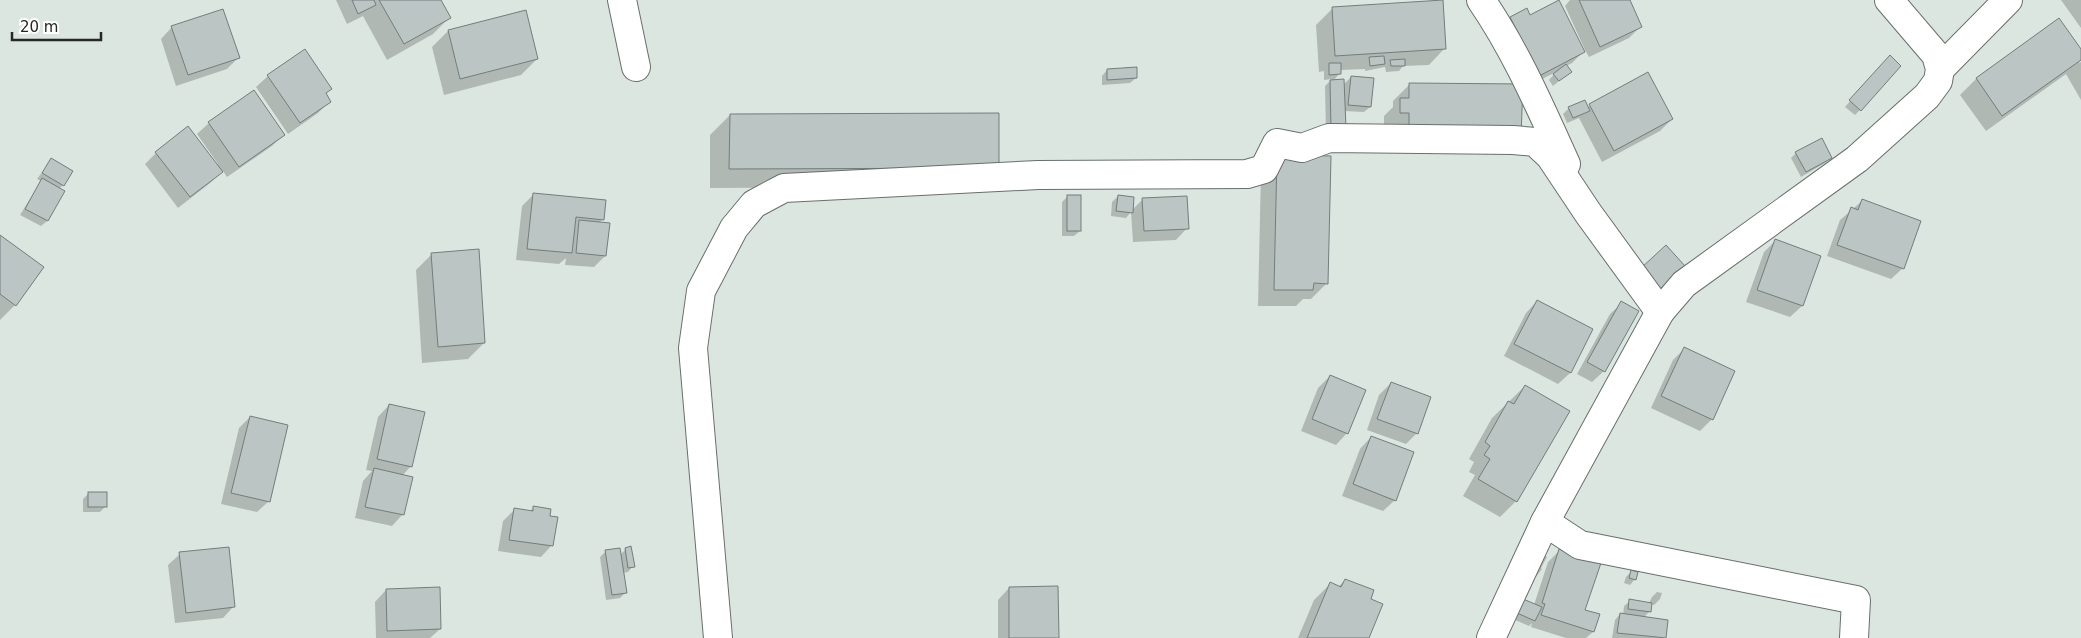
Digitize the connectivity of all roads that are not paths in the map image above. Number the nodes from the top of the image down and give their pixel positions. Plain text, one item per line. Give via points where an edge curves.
1 (622, 0) edge
2 (1481, 0) edge
3 (1889, 0) edge
4 (2008, 0) edge
5 (636, 67) dead end
6 (1940, 69) junction
7 (1588, 213) junction
8 (1660, 312) junction
9 (1545, 522) junction
10 (718, 638) edge
11 (1491, 638) edge
12 (1854, 638) edge

1 - 5 street
2 - 7 street via 1527,78
3 - 6 street via 1936,55
4 - 6 street
6 - 8 street via 1938,81 1927,96 1857,159 1684,284
7 - 8 street
7 - 10 street via 1550,156 1535,142 1513,140 1329,138 1302,148 1277,143 1264,169 1247,174 1038,175 784,188 754,204 734,228 700,291 693,348
8 - 9 street
9 - 11 street
9 - 12 street via 1580,545 1856,600

